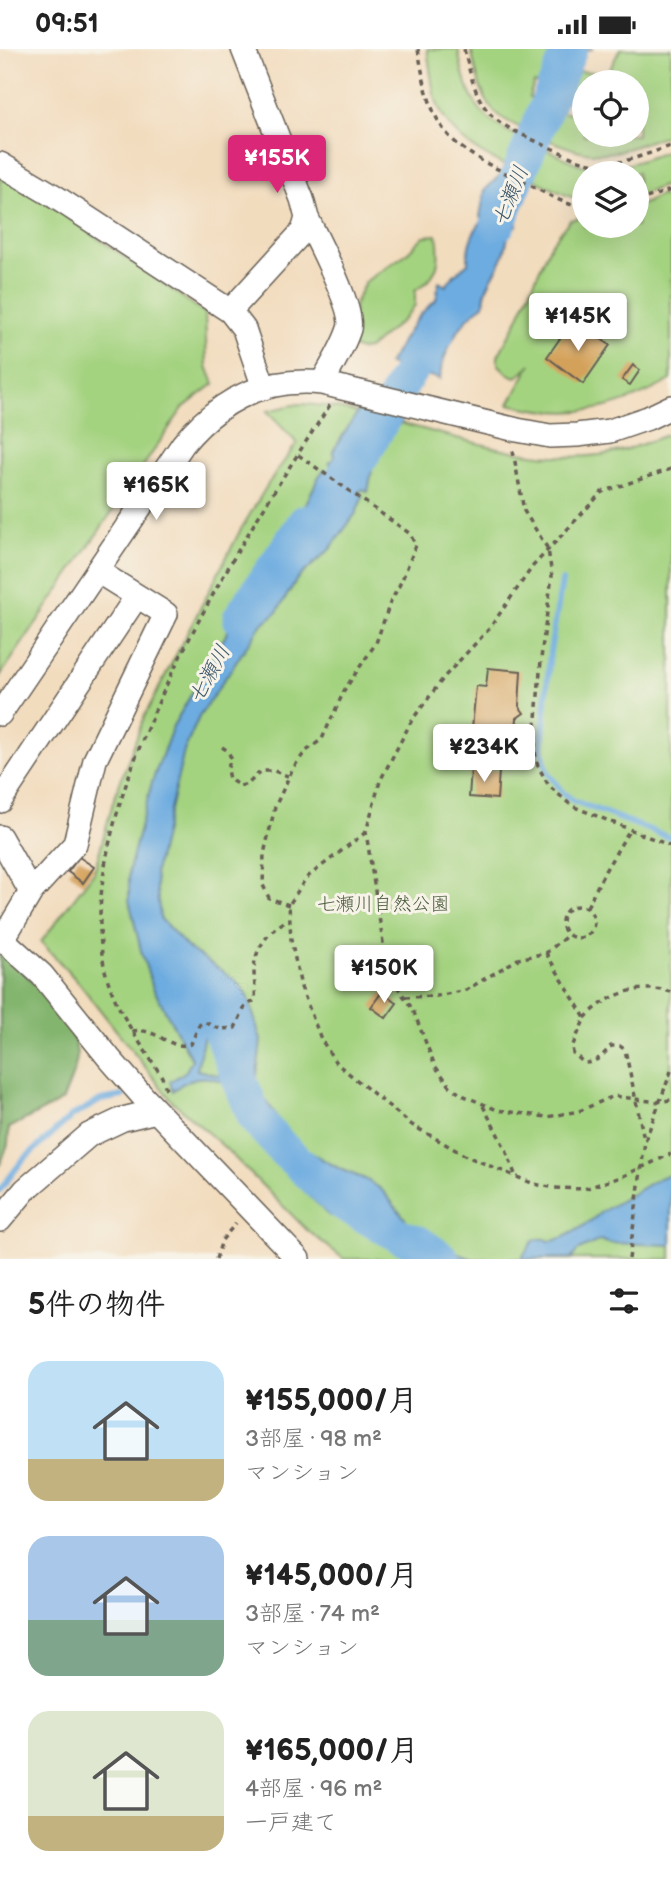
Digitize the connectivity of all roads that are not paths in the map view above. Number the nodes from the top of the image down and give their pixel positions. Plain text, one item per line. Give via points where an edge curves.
1 (243, 49) edge
2 (0, 164) edge
3 (307, 218) junction
4 (230, 311) junction
5 (264, 388) junction
6 (327, 393) junction
7 (671, 407) edge
8 (97, 571) junction
9 (137, 596) junction
10 (0, 714) edge
11 (0, 801) edge
12 (0, 837) edge
13 (31, 892) junction
14 (1, 938) edge
15 (163, 1105) junction
16 (0, 1220) edge
17 (298, 1259) edge

1 - 3 street
2 - 4 street
3 - 4 street via 303,231
3 - 6 street via 350,320
4 - 5 street via 244,329
5 - 6 street via 292,382
5 - 8 street via 227,403 198,426
6 - 7 street via 355,390 550,436 577,436 628,425
8 - 9 street
8 - 10 street
9 - 11 street
9 - 13 street via 166,614 95,760 75,844
12 - 13 street
13 - 14 street
14 - 15 street via 48,981 109,1058
15 - 16 street via 89,1135 25,1190
15 - 17 street via 249,1209

